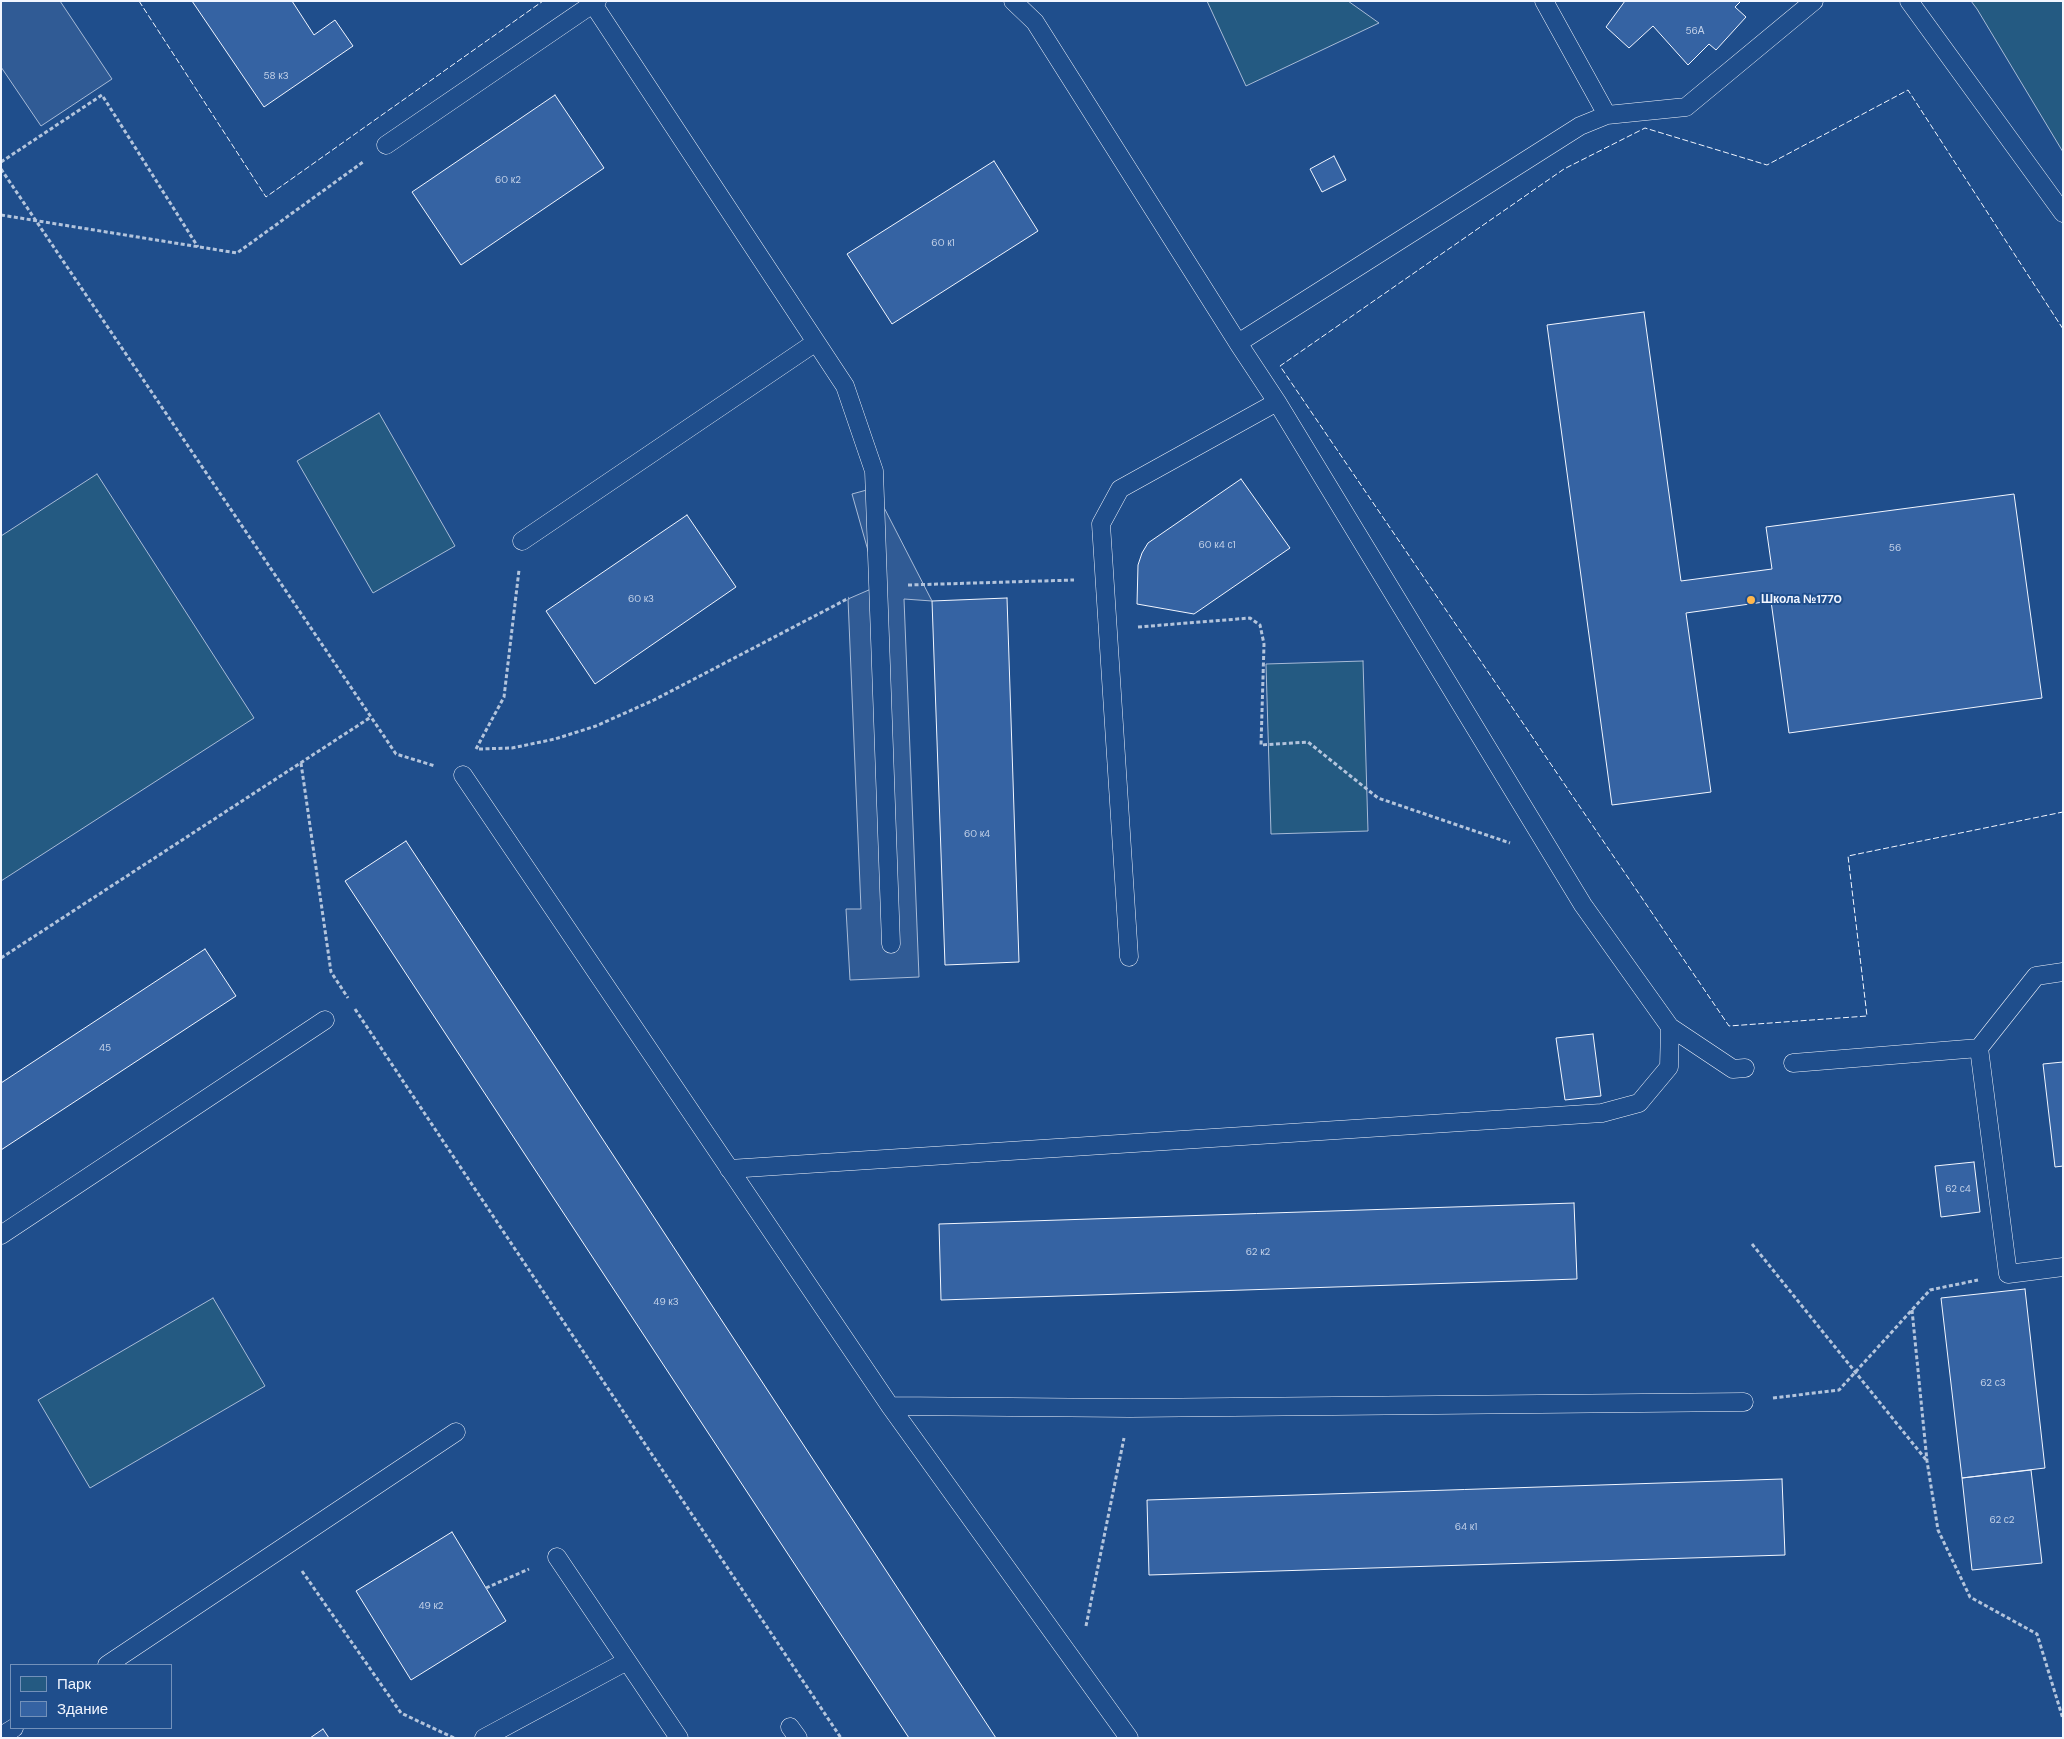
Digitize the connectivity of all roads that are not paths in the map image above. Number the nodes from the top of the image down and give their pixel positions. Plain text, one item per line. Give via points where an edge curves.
1 (1013, 1) edge
2 (1544, 1) edge
3 (1814, 1) edge
4 (1909, 1) edge
5 (595, 3) edge
6 (1607, 116) junction
7 (386, 145) road end
8 (2063, 213) edge
9 (816, 342) junction
10 (1238, 343) junction
11 (1277, 402) junction
12 (522, 541) road end
13 (462, 775) road end
14 (891, 944) dead end
15 (1129, 957) dead end
16 (2063, 972) edge
17 (325, 1020) dead end
18 (1670, 1027) junction
19 (1979, 1048) junction
20 (1793, 1063) dead end
21 (1746, 1068) dead end
22 (729, 1170) junction
23 (1, 1235) edge
24 (2063, 1268) edge
25 (1744, 1402) road end
26 (890, 1406) junction
27 (456, 1432) dead end
28 (557, 1557) road end
29 (627, 1661) junction
30 (108, 1664) edge
31 (12, 1729) edge
32 (1, 1736) edge
33 (484, 1738) edge
34 (679, 1738) edge
35 (1129, 1738) edge

1 - 10 lane via 1035,22
2 - 6 lane
3 - 6 lane via 1686,107
4 - 8 lane
5 - 7 lane
5 - 9 lane
6 - 10 lane via 1580,126
9 - 12 lane
9 - 14 lane via 846,386 874,471
10 - 11 lane
11 - 15 lane via 1120,488 1101,524
11 - 18 lane via 1584,905
13 - 22 lane
16 - 19 lane via 2036,976
17 - 23 lane
18 - 21 lane via 1733,1069
18 - 22 lane via 1669,1067 1639,1102 1602,1113
19 - 20 lane
19 - 24 lane via 2008,1274
22 - 26 lane
25 - 26 lane via 1130,1408
26 - 35 lane
27 - 30 lane
28 - 29 lane
29 - 33 lane
29 - 34 lane
31 - 32 lane

